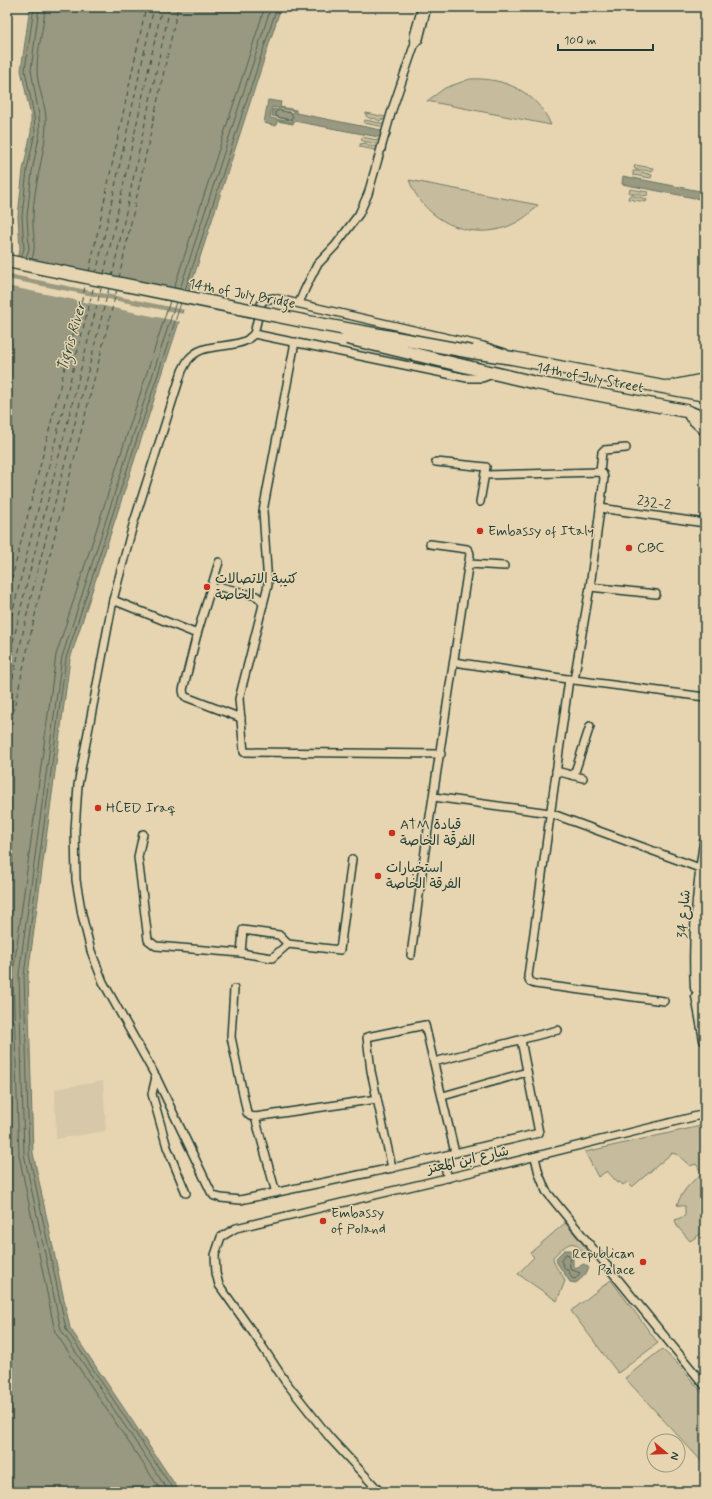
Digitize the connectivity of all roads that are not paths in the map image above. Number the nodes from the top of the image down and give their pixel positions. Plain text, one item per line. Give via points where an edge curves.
1 (422, 7) edge
2 (428, 7) edge
3 (414, 43) junction
4 (7, 261) edge
5 (7, 268) edge
6 (299, 303) junction
7 (254, 334) junction
8 (295, 342) junction
9 (472, 352) joint
10 (512, 358) junction
11 (468, 367) joint
12 (493, 374) junction
13 (705, 380) edge
14 (667, 388) junction
15 (705, 395) edge
16 (686, 411) junction
17 (705, 419) edge
18 (705, 429) edge
19 (626, 448) dead end
20 (436, 462) dead end
21 (600, 472) junction
22 (485, 474) junction
23 (480, 502) dead end
24 (600, 508) junction
25 (705, 523) edge
26 (430, 544) dead end
27 (219, 562) dead end
28 (469, 564) junction
29 (504, 566) dead end
30 (590, 587) junction
31 (211, 590) junction
32 (656, 594) dead end
33 (113, 600) junction
34 (263, 605) junction
35 (197, 634) junction
36 (454, 662) junction
37 (572, 680) junction
38 (705, 697) edge
39 (241, 718) junction
40 (590, 726) dead end
41 (440, 754) junction
42 (556, 771) junction
43 (574, 775) junction
44 (583, 778) dead end
45 (434, 797) junction
46 (550, 813) junction
47 (143, 834) dead end
48 (705, 842) edge
49 (352, 859) dead end
50 (703, 869) edge
51 (705, 917) edge
52 (288, 944) junction
53 (241, 953) junction
54 (411, 955) dead end
55 (705, 963) edge
56 (234, 988) dead end
57 (664, 1001) dead end
58 (558, 1030) dead end
59 (521, 1040) junction
60 (705, 1040) edge
61 (434, 1062) junction
62 (527, 1072) junction
63 (156, 1077) junction
64 (442, 1096) junction
65 (377, 1099) junction
66 (705, 1114) edge
67 (255, 1117) junction
68 (455, 1154) junction
69 (442, 1156) junction
70 (535, 1157) junction
71 (392, 1168) junction
72 (448, 1178) junction
73 (186, 1193) dead end
74 (276, 1193) junction
75 (705, 1386) edge
76 (380, 1492) edge

1 - 3 street
2 - 3 street via 418,39
3 - 6 street via 368,194 359,214 317,265
4 - 9 main road, 14th of July Bridge, bridge via 308,322
5 - 11 main road, 14th of July Bridge, bridge via 307,329
6 - 7 street via 274,298 264,300
6 - 10 street via 483,346 498,350
7 - 8 street
7 - 33 street via 246,340 212,346 196,353 188,360 182,371 133,525
8 - 12 street via 467,378 482,378
8 - 34 street via 263,511 268,585
9 - 10 main road, 14th of July Street
10 - 14 main road, 14th of July Street
11 - 12 main road, 14th of July Street
12 - 16 main road, 14th of July Street
13 - 14 main road
14 - 15 main road, 14th of July Street
16 - 17 main road, 14th of July Street
16 - 18 main road
19 - 21 street via 604,450
20 - 22 street via 483,465 486,466
21 - 22 street
21 - 24 street via 604,478
22 - 23 street
24 - 25 street, 232-2
24 - 30 street
26 - 28 street via 469,551
27 - 31 street
28 - 29 street
28 - 36 street
30 - 32 street
30 - 37 street
31 - 34 street via 221,587 256,596
31 - 35 street
33 - 35 street
33 - 63 street via 78,785 75,830 76,880 93,957 103,982
34 - 39 street via 239,699
35 - 39 street via 184,694
36 - 37 street
36 - 41 street
37 - 38 street
37 - 42 street
39 - 41 street via 244,752
40 - 43 street
41 - 45 street
42 - 43 street
42 - 46 street
43 - 44 street
45 - 46 street
45 - 54 street
46 - 50 street
46 - 57 street via 528,976 530,982
47 - 53 street via 138,857 148,940 156,946
48 - 50 main road, شارع 34
49 - 52 street via 340,950
50 - 60 main road, شارع 34 via 696,922 697,992
51 - 55 main road, شارع 34
52 - 53 street via 272,958
52 - 53 street via 279,935 243,930
56 - 67 street via 231,1037 247,1113
58 - 59 street
59 - 61 street
59 - 62 street
61 - 64 street
61 - 65 street via 425,1025 367,1037
62 - 64 street
62 - 68 street via 539,1133
63 - 73 street via 152,1094 167,1148
63 - 74 street via 214,1196 240,1200
64 - 68 street
65 - 67 street
65 - 71 street
66 - 70 street, شارع ابن المعتز
67 - 74 street
68 - 69 street
69 - 71 street
69 - 72 street
70 - 72 street, شارع ابن المعتز
70 - 75 street via 538,1174 546,1191
71 - 74 street
72 - 76 street, شارع ابن المعتز via 236,1228 221,1237 215,1255 218,1285 285,1381 330,1438

